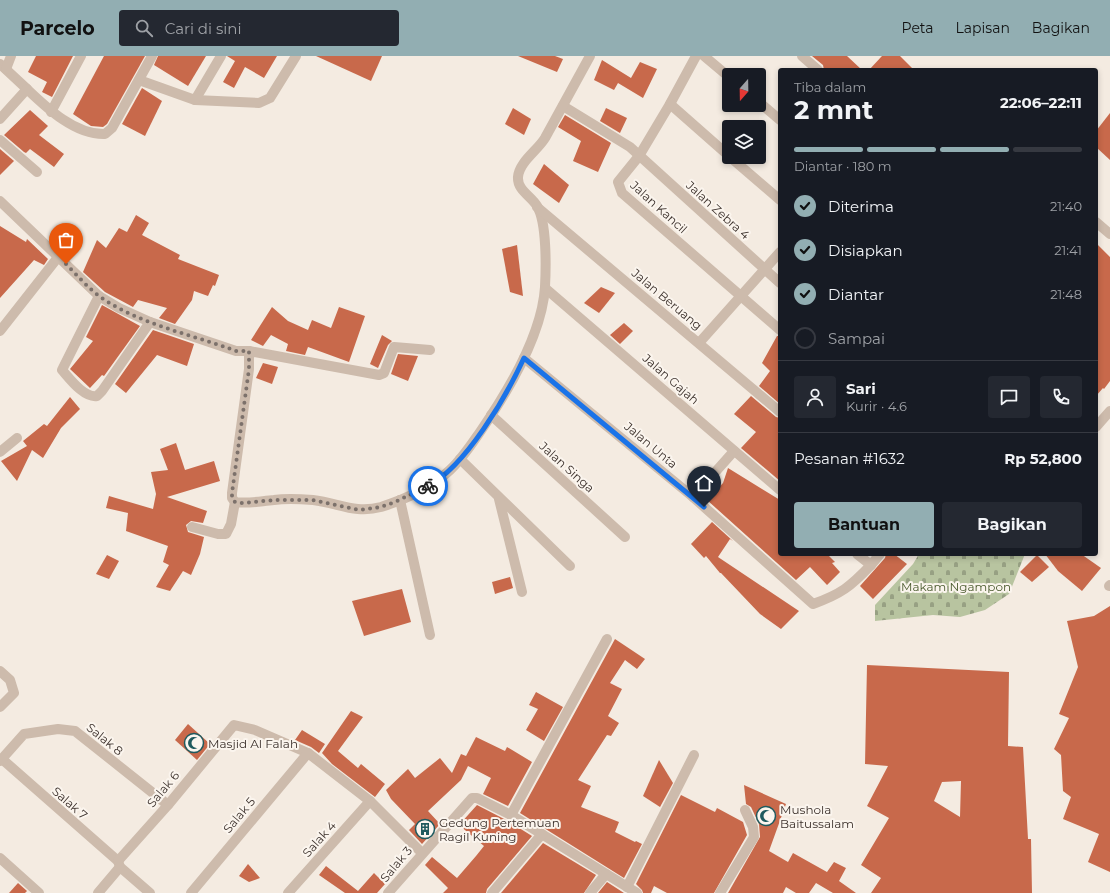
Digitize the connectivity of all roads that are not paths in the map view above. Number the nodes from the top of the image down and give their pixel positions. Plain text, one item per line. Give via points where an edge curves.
1 (11, 56) edge
2 (82, 56) edge
3 (152, 56) edge
4 (221, 56) edge
5 (296, 56) edge
6 (590, 56) edge
7 (696, 56) edge
8 (704, 56) edge
9 (802, 56) edge
10 (3, 66) edge
11 (816, 68) edge
12 (722, 71) edge
13 (139, 80) junction
14 (27, 89) junction
15 (195, 100) junction
16 (670, 104) junction
17 (562, 106) junction
18 (766, 108) edge
19 (51, 112) junction
20 (778, 118) edge
21 (0, 119) edge
22 (0, 140) edge
23 (722, 149) edge
24 (639, 156) junction
25 (739, 164) edge
26 (37, 172) dead end
27 (778, 198) edge
28 (0, 201) edge
29 (537, 207) junction
30 (1098, 224) edge
31 (1110, 234) edge
32 (778, 254) edge
33 (58, 256) junction
34 (765, 270) junction
35 (778, 281) edge
36 (545, 288) junction
37 (99, 296) junction
38 (741, 296) junction
39 (150, 322) junction
40 (778, 328) edge
41 (0, 331) edge
42 (700, 343) junction
43 (430, 350) dead end
44 (249, 351) junction
45 (524, 358) junction
46 (778, 410) edge
47 (1110, 411) edge
48 (491, 416) junction
49 (1098, 425) edge
50 (18, 438) dead end
51 (0, 452) edge
52 (734, 452) junction
53 (460, 459) junction
54 (778, 488) edge
55 (693, 497) junction
56 (499, 499) junction
57 (400, 500) junction
58 (235, 502) junction
59 (192, 527) dead end
60 (625, 537) dead end
61 (859, 556) edge
62 (878, 556) edge
63 (870, 565) junction
64 (570, 566) dead end
65 (522, 592) dead end
66 (430, 635) dead end
67 (607, 639) dead end
68 (0, 671) edge
69 (0, 707) edge
70 (308, 753) junction
71 (694, 755) dead end
72 (1, 760) edge
73 (370, 801) junction
74 (168, 805) junction
75 (745, 810) dead end
76 (511, 815) junction
77 (542, 834) junction
78 (422, 853) junction
79 (0, 858) edge
80 (119, 864) junction
81 (606, 874) junction
82 (627, 887) junction
83 (39, 893) edge
84 (98, 893) edge
85 (150, 893) edge
86 (191, 893) edge
87 (288, 893) edge
88 (388, 893) edge
89 (492, 893) edge
90 (590, 893) edge
91 (637, 893) edge
92 (720, 893) edge

1 - 10 street
2 - 19 street
3 - 13 street
4 - 15 street
5 - 15 street via 270,98 260,103
6 - 17 street, Jalan Beruang
7 - 16 street, Jalan Kancil
8 - 12 street
9 - 11 street
10 - 14 street
13 - 15 street
13 - 19 street via 112,128 105,134 78,127
14 - 19 street
14 - 21 street
16 - 23 street
16 - 24 street, Jalan Kancil
17 - 24 street, Jalan Zebra 4 via 617,138
17 - 29 street, Jalan Beruang via 546,138 523,164 518,176 520,186
18 - 20 street
22 - 26 street
24 - 34 street, Jalan Zebra 4
24 - 38 street, Jalan Kancil via 618,182 622,193
25 - 27 street
28 - 33 street
29 - 36 street via 544,241
29 - 42 street, Jalan Beruang
30 - 31 street
32 - 34 street
33 - 37 street
33 - 41 street
34 - 35 street, Jalan Zebra 4
34 - 38 street
36 - 45 street via 539,317
36 - 52 street, Jalan Gajah
37 - 39 street
37 - 39 street via 62,370 90,396 97,396 102,391
38 - 40 street, Jalan Kancil
38 - 42 street
39 - 44 street via 236,351
42 - 46 street, Jalan Beruang
43 - 44 street via 394,347 384,373 380,375
44 - 58 street via 249,369 232,493
45 - 48 street
45 - 55 street, Jalan Unta
47 - 49 street
48 - 53 street
48 - 60 street, Jalan Singa
50 - 51 street
52 - 54 street, Jalan Gajah
52 - 55 street
53 - 56 street
53 - 57 street via 451,470 432,484
55 - 63 street, Jalan Unta via 813,604 837,596 853,584
56 - 64 street
56 - 65 street
57 - 58 street via 381,507 359,510 313,500
57 - 66 street
58 - 59 street via 231,524 226,534
61 - 63 street
62 - 63 street
67 - 76 street
68 - 69 street via 10,680 14,693
70 - 73 street
70 - 74 street, Salak 6 via 234,725
70 - 86 street, Salak 5
71 - 82 street
72 - 74 street, Salak 8 via 24,734 58,729 74,730
72 - 80 street, Salak 7
73 - 78 street
73 - 87 street, Salak 4
74 - 80 street, Salak 6
75 - 92 street via 754,837
76 - 77 street
76 - 78 street, Salak 3 via 483,800 472,798
77 - 81 street
77 - 89 street
78 - 88 street, Salak 3
79 - 83 street
80 - 84 street, Salak 6
80 - 85 street, Salak 7
81 - 82 street
81 - 90 street
82 - 91 street

